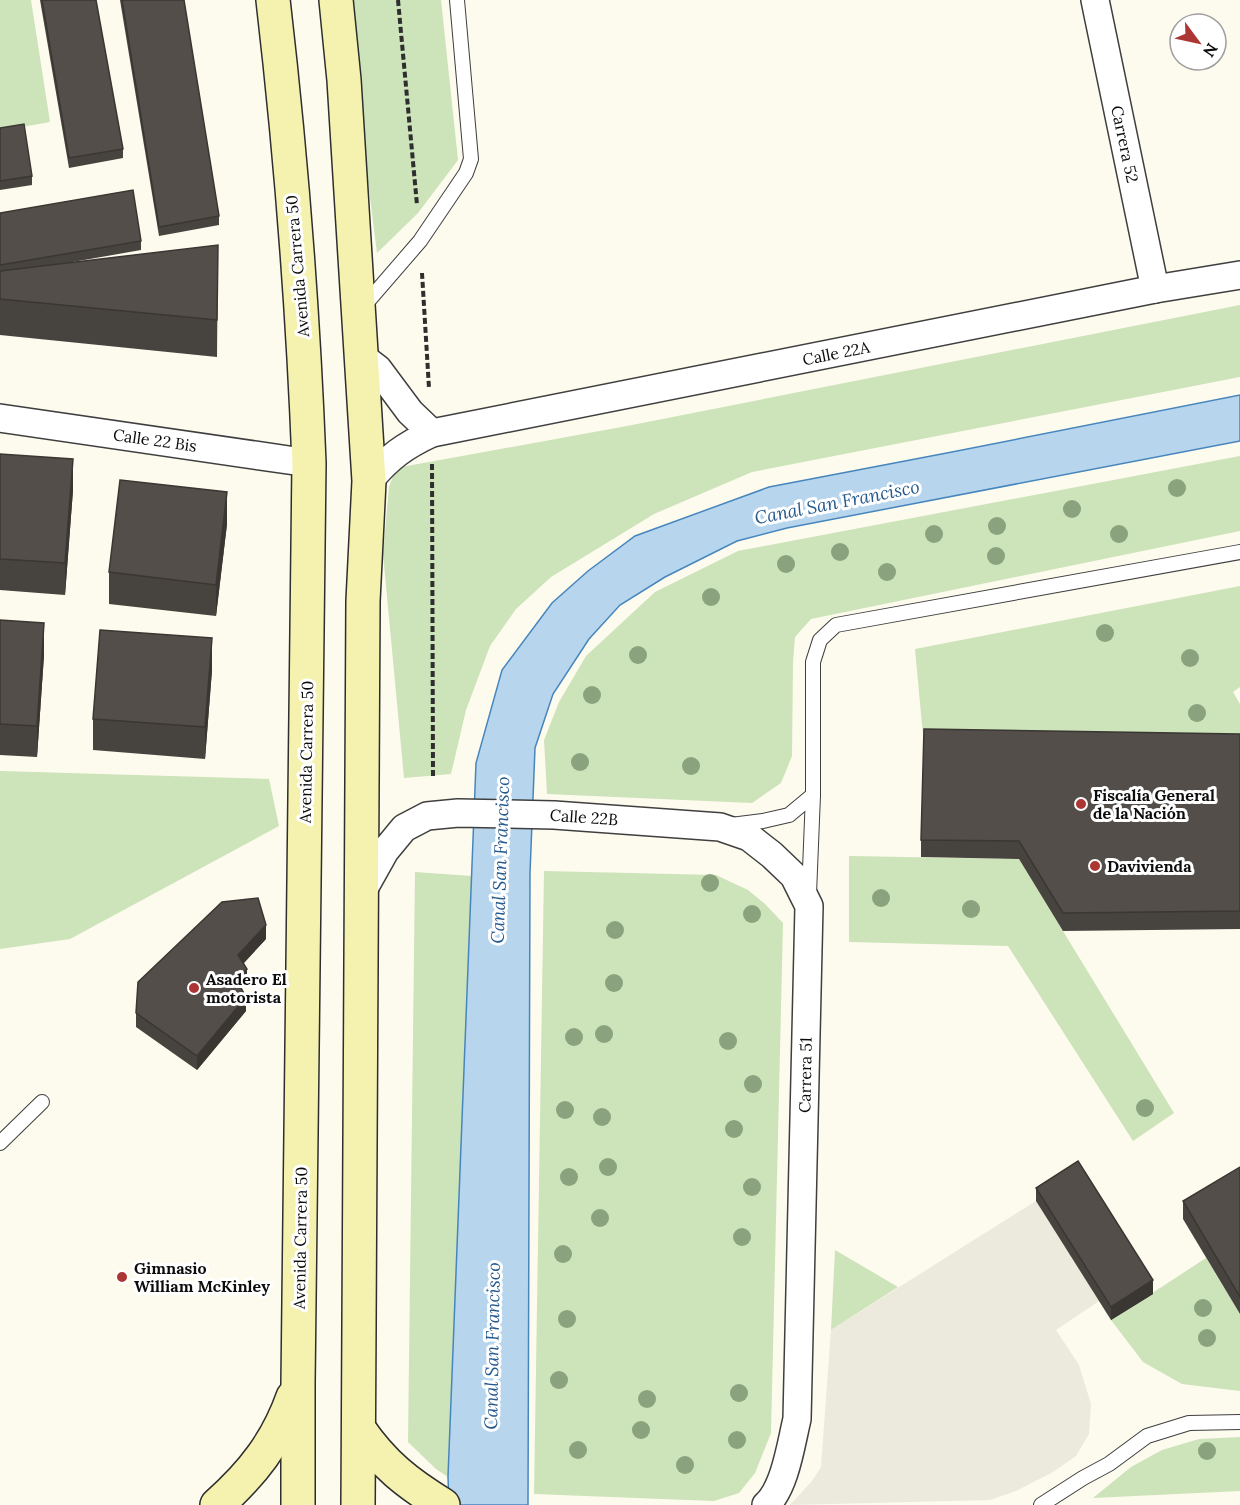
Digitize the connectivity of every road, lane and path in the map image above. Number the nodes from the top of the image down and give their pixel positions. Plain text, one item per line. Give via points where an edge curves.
1 (273, 0) edge
2 (336, 0) edge
3 (457, 0) edge
4 (1095, 0) edge
5 (1240, 275) edge
6 (1155, 289) junction
7 (358, 313) junction
8 (361, 356) junction
9 (0, 418) edge
10 (432, 433) junction
11 (309, 463) junction
12 (369, 481) junction
13 (1240, 552) edge
14 (433, 776) dead end
15 (813, 795) junction
16 (720, 827) junction
17 (362, 892) junction
18 (809, 906) junction
19 (42, 1102) dead end
20 (0, 1143) edge
21 (298, 1384) junction
22 (1240, 1422) edge
23 (359, 1429) junction
24 (432, 1498) edge
25 (217, 1505) edge
26 (298, 1505) edge
27 (358, 1505) edge
28 (766, 1505) edge
29 (1041, 1505) edge

1 - 11 main road, Avenida Carrera 50 via 302,326
2 - 7 main road
3 - 7 lane via 471,159 466,173 420,241
4 - 6 street, Carrera 52
5 - 6 street, Calle 22A
6 - 10 street, Calle 22A
7 - 8 main road
8 - 10 street via 378,369 405,406
8 - 12 main road
9 - 11 street, Calle 22 Bis
10 - 12 street, Calle 22A via 397,452
10 - 14 path
11 - 21 main road, Avenida Carrera 50
12 - 17 main road via 363,601
13 - 15 lane, Carrera 51 via 836,625 820,640 813,662
15 - 16 lane via 789,815
15 - 18 lane, Carrera 51
16 - 17 street, Calle 22B via 554,815 427,816 404,828 385,851
16 - 18 street, Calle 22B via 749,837 772,855 794,876
17 - 23 main road
18 - 28 street, Carrera 51 via 797,1419 787,1466
19 - 20 lane
21 - 25 main road via 288,1413 258,1464
21 - 26 main road, Avenida Carrera 50
22 - 29 lane via 1189,1423 1147,1436
23 - 24 main road via 388,1465
23 - 27 main road

